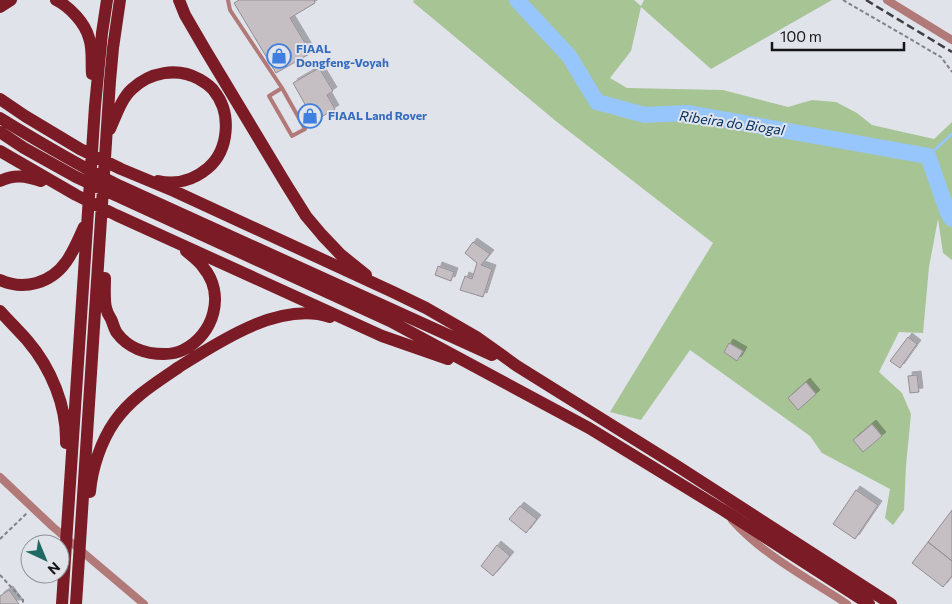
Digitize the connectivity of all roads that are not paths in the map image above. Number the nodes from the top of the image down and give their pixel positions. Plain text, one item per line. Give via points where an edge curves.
1 (11, 0) edge
2 (56, 0) edge
3 (108, 0) edge
4 (120, 0) edge
5 (179, 0) edge
6 (228, 0) edge
7 (887, 0) edge
8 (0, 7) edge
9 (952, 40) edge
10 (282, 88) junction
11 (4, 101) edge
12 (95, 106) junction
13 (0, 118) edge
14 (0, 132) edge
15 (106, 138) junction
16 (0, 150) edge
17 (121, 169) junction
18 (0, 181) edge
19 (76, 195) junction
20 (88, 220) junction
21 (101, 226) junction
22 (163, 236) junction
23 (0, 280) edge
24 (393, 292) junction
25 (0, 311) edge
26 (382, 336) junction
27 (517, 366) junction
28 (488, 374) junction
29 (0, 477) edge
30 (723, 510) junction
31 (65, 522) junction
32 (64, 534) edge
33 (83, 539) junction
34 (59, 584) edge
35 (61, 584) edge
36 (60, 604) edge
37 (77, 604) edge
38 (144, 604) edge
39 (847, 604) edge
40 (869, 604) edge
41 (892, 604) edge

1 - 8 main road
2 - 12 main road via 71,10 89,38
3 - 12 main road
4 - 15 main road
5 - 24 main road via 185,16 306,216 340,254
6 - 10 lane via 230,10
7 - 9 street
10 - 10 lane via 305,129 292,136 269,96
11 - 17 main road via 80,149
12 - 20 main road
13 - 27 main road via 120,186
14 - 28 main road via 76,177 390,321
15 - 17 main road via 131,89 162,73 190,74 214,91 222,104 226,135 214,162 203,172 189,180 173,183
15 - 21 main road
16 - 19 main road
17 - 24 main road
18 - 19 main road via 8,177 28,177
19 - 22 main road
20 - 23 main road via 66,263 47,279 24,286
20 - 31 main road
21 - 22 main road via 106,309 117,333 128,344 154,354 182,351 195,342 211,322 215,308 215,291 204,267
21 - 33 main road
22 - 26 main road
24 - 27 main road via 478,338
25 - 31 main road via 43,361 63,408 66,433
26 - 28 main road
26 - 33 main road via 324,315 303,313 278,317 228,337 146,390 128,405 103,442 90,489
27 - 41 main road
28 - 30 main road via 589,428
29 - 38 street
30 - 39 street via 744,534
30 - 40 main road
31 - 32 main road
33 - 37 main road
34 - 36 main road
35 - 36 main road

